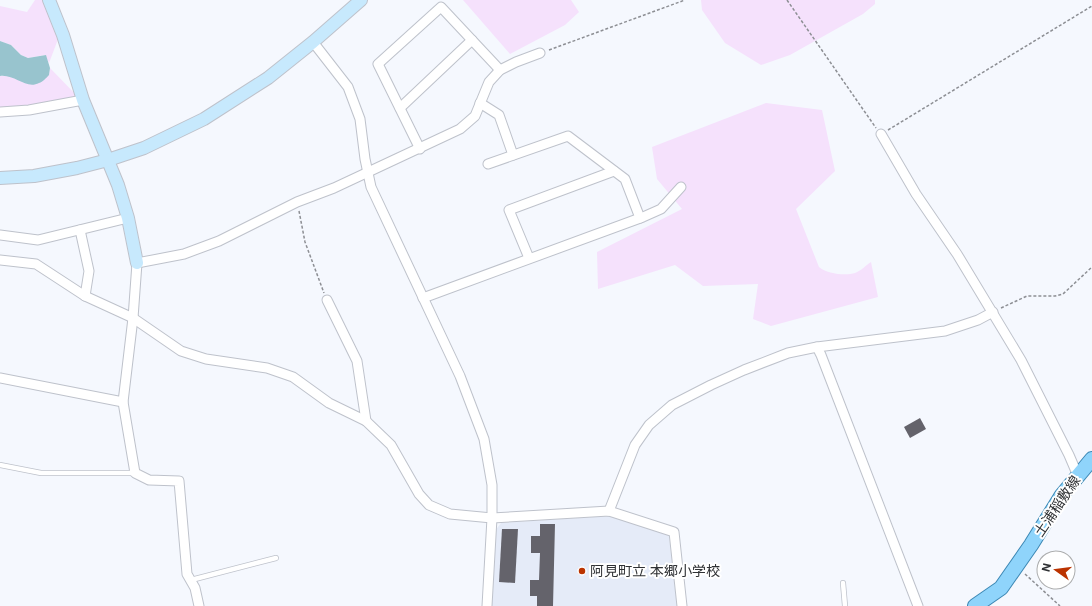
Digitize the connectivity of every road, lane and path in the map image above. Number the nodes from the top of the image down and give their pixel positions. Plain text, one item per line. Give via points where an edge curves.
1 (49, 0) edge
2 (361, 0) edge
3 (685, 0) edge
4 (787, 0) edge
5 (1092, 6) edge
6 (472, 40) junction
7 (313, 42) junction
8 (540, 53) joint
9 (500, 70) junction
10 (83, 100) junction
11 (480, 103) junction
12 (400, 108) junction
13 (0, 112) edge
14 (881, 134) junction
15 (420, 148) junction
16 (513, 155) junction
17 (108, 160) junction
18 (488, 164) dead end
19 (614, 171) junction
20 (368, 172) junction
21 (0, 178) edge
22 (681, 187) dead end
23 (297, 202) junction
24 (128, 218) junction
25 (640, 218) junction
26 (80, 230) junction
27 (0, 235) edge
28 (529, 258) junction
29 (0, 260) edge
30 (137, 263) junction
31 (1092, 268) edge
32 (85, 296) junction
33 (424, 298) junction
34 (327, 300) joint
35 (993, 312) junction
36 (133, 318) junction
37 (817, 347) junction
38 (0, 378) edge
39 (123, 402) junction
40 (366, 421) junction
41 (1092, 459) edge
42 (0, 465) edge
43 (135, 473) junction
44 (1078, 476) junction
45 (609, 511) junction
46 (492, 518) junction
47 (276, 558) dead end
48 (1017, 566) junction
49 (190, 580) junction
50 (843, 583) dead end
51 (199, 606) edge
52 (487, 606) edge
53 (682, 606) edge
54 (845, 606) edge
55 (918, 606) edge
56 (975, 606) edge
57 (1060, 606) edge

1 - 10 street
2 - 7 street
3 - 8 path
4 - 14 path
5 - 14 path
6 - 9 street
6 - 12 street
6 - 12 street via 441,7 378,64
7 - 17 street via 268,78 204,119 144,148
7 - 20 street via 348,87 360,120
8 - 9 street
9 - 11 street via 490,82
10 - 13 street via 29,110
10 - 17 street
11 - 15 street via 475,116 460,129
11 - 16 street via 498,115
12 - 15 street
14 - 35 street via 916,194
15 - 20 street
16 - 18 street
16 - 19 street via 568,136
17 - 21 street via 34,176
17 - 24 street
19 - 25 street via 625,179
19 - 28 street via 510,210
20 - 23 street
20 - 33 street via 371,187
22 - 25 street via 661,209
23 - 30 street via 219,241 184,254
23 - 34 path via 305,242
24 - 26 street
24 - 30 street
25 - 28 street
26 - 27 street via 38,240
26 - 32 street via 89,271
28 - 33 street
29 - 32 street via 36,264
30 - 36 street
31 - 35 path via 1063,294 1027,296
32 - 36 street
33 - 46 street via 460,376 484,438 492,484
34 - 40 street via 357,361
35 - 37 street via 945,331
35 - 44 street via 1021,360
36 - 39 street
36 - 40 street via 181,351 206,359 267,368 293,377 329,403
37 - 45 street via 788,353 744,370 672,405 649,425 634,445
37 - 55 street
38 - 39 street
39 - 43 street
40 - 46 street via 391,445 429,505 450,514
41 - 44 main road, 土浦稲敷線
42 - 43 lane via 41,473
43 - 49 street via 149,480 179,481 187,574
44 - 48 main road, 土浦稲敷線 via 1062,495
45 - 46 street
45 - 53 street via 674,532
46 - 52 street
47 - 49 lane
48 - 56 main road, 土浦稲敷線 via 1001,588
48 - 57 path
49 - 51 street via 195,588
50 - 54 lane

